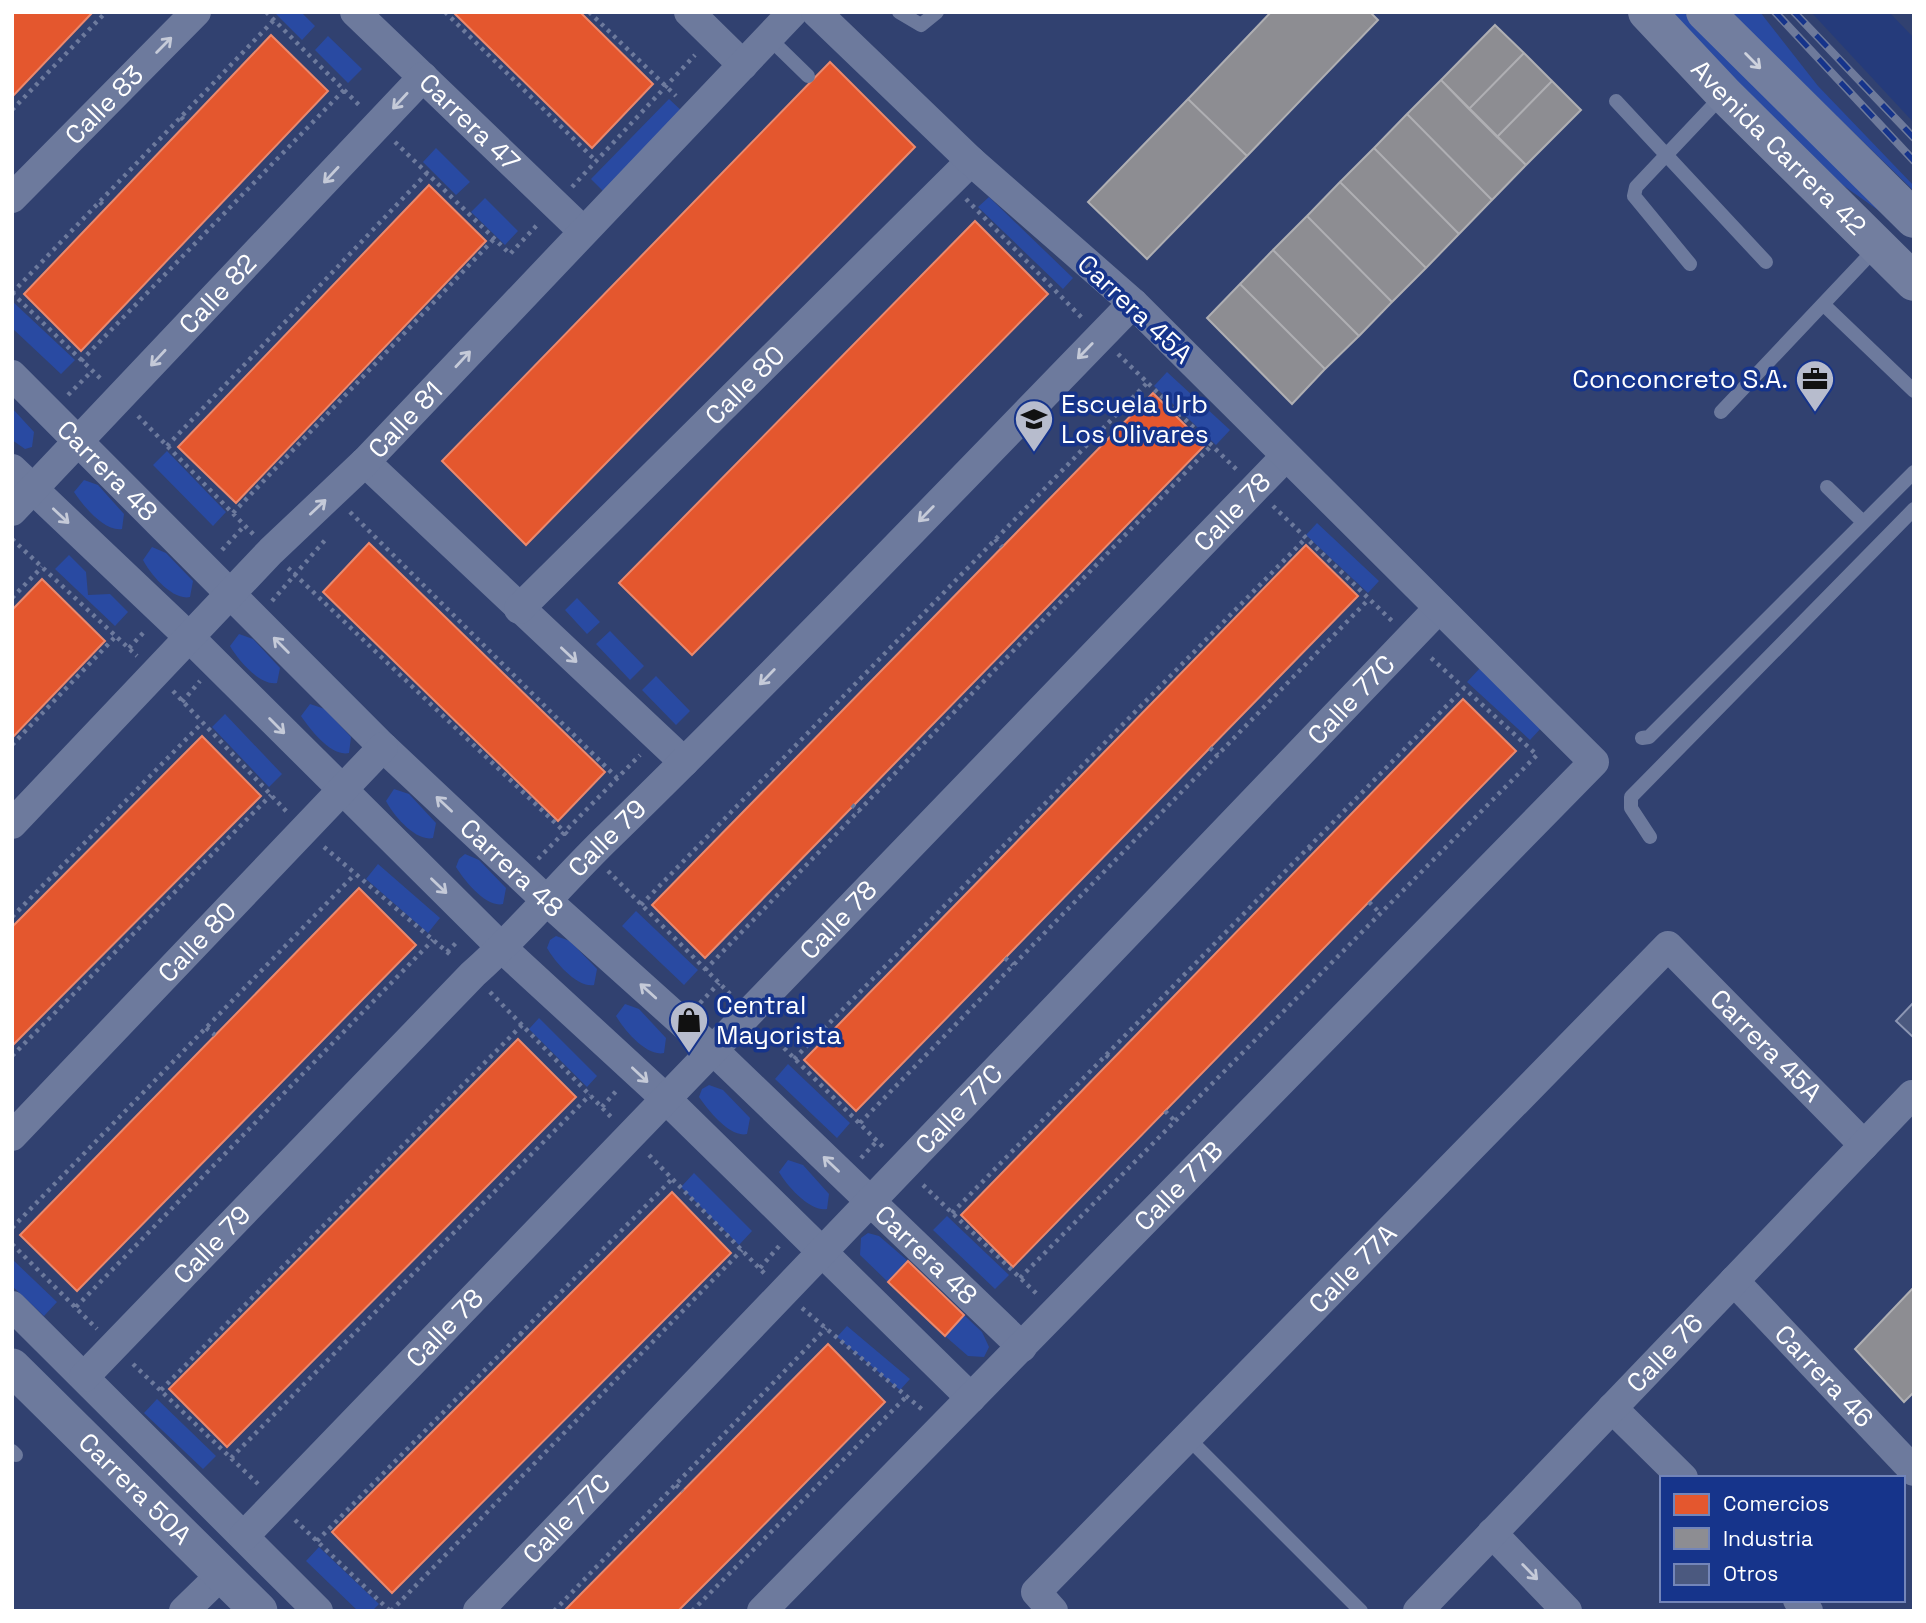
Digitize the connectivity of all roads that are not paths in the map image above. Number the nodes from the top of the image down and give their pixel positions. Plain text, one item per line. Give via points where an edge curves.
1 (196, 12) edge
2 (355, 12) edge
3 (689, 12) edge
4 (793, 12) edge
5 (816, 12) edge
6 (899, 12) edge
7 (937, 12) edge
8 (1647, 12) edge
9 (1704, 12) edge
10 (769, 38) junction
11 (743, 65) junction
12 (808, 76) dead end
13 (423, 77) junction
14 (1724, 94) junction
15 (1616, 101) dead end
16 (1666, 155) junction
17 (971, 161) junction
18 (12, 198) edge
19 (1914, 219) edge
20 (583, 231) junction
21 (1878, 246) junction
22 (1766, 262) dead end
23 (1690, 264) dead end
24 (1914, 270) edge
25 (1914, 282) edge
26 (1133, 303) junction
27 (1823, 304) junction
28 (12, 375) edge
29 (1914, 391) edge
30 (1721, 412) dead end
31 (80, 441) junction
32 (1286, 456) junction
33 (365, 462) junction
34 (1914, 472) edge
35 (23, 479) edge
36 (1827, 486) dead end
37 (1914, 509) edge
38 (12, 511) edge
39 (1863, 522) junction
40 (230, 594) junction
41 (1439, 608) junction
42 (519, 609) junction
43 (189, 637) junction
44 (1642, 738) dead end
45 (383, 747) junction
46 (684, 762) junction
47 (1594, 762) joint
48 (341, 791) junction
49 (12, 824) edge
50 (1650, 837) dead end
51 (547, 901) junction
52 (1668, 946) joint
53 (502, 948) junction
54 (713, 1050) junction
55 (1913, 1096) edge
56 (666, 1099) junction
57 (12, 1136) edge
58 (1864, 1145) junction
59 (870, 1202) junction
60 (822, 1252) junction
61 (1734, 1281) junction
62 (12, 1306) edge
63 (1022, 1347) junction
64 (12, 1367) edge
65 (85, 1377) junction
66 (971, 1398) junction
67 (1612, 1408) junction
68 (1187, 1437) junction
69 (1914, 1471) edge
70 (1681, 1476) edge
71 (1492, 1533) junction
72 (244, 1536) junction
73 (223, 1573) junction
74 (1045, 1601) edge
75 (184, 1611) edge
76 (259, 1611) edge
77 (318, 1611) edge
78 (478, 1611) edge
79 (762, 1611) edge
80 (1362, 1611) edge
81 (1418, 1611) edge
82 (1567, 1611) edge

18 -> 1 street, Calle 83
2 - 13 street, Carrera 47
3 - 11 street
4 - 10 street, Calle 81
5 - 17 street, Carrera 45A
6 - 7 lane via 921,25
8 - 14 highway, Avenida Carrera 42
9 -> 19 highway, Avenida Carrera 42
10 - 11 street, Calle 81
10 - 12 lane
11 - 20 street, Calle 81
13 - 20 street, Carrera 47
13 -> 31 street, Calle 82
14 - 16 lane
14 - 21 highway, Avenida Carrera 42
15 - 16 lane
16 - 22 lane
16 - 23 lane via 1636,187 1634,196
17 - 26 street, Carrera 45A
17 - 42 street, Calle 80
33 -> 20 street, Calle 81
21 - 24 highway
21 - 25 highway, Avenida Carrera 42
21 - 27 lane
26 - 32 street, Carrera 45A
26 -> 46 street, Calle 79
27 - 29 lane
27 - 30 lane
28 - 31 street, Carrera 48
31 - 35 street, Calle 82
31 - 40 street, Carrera 48
32 - 41 street, Carrera 45A
32 - 54 street, Calle 78
40 -> 33 street, Calle 81 via 271,551 341,503
33 - 42 street
34 - 39 lane
35 - 38 street, Calle 82
35 -> 43 street
36 - 39 lane
37 - 50 lane via 1631,797 1631,808
39 - 44 lane via 1649,737
40 - 43 street, Calle 81
45 -> 40 street, Carrera 48
41 - 47 street, Carrera 45A
41 - 59 street, Calle 77C
42 -> 46 street
43 -> 48 street
43 - 49 street, Calle 81
45 - 48 street, Calle 80
51 -> 45 street, Carrera 48
46 - 51 street, Calle 79
47 - 63 street, Calle 77B
48 -> 53 street
48 - 57 street, Calle 80
51 - 53 street, Calle 79
54 -> 51 street, Carrera 48
52 - 58 street, Carrera 45A
52 - 68 street, Calle 77A
53 -> 56 street
53 - 65 street, Calle 79
54 - 56 street, Calle 78
59 -> 54 street, Carrera 48
55 - 58 street, Calle 76
56 - 60 street
56 - 72 street, Calle 78
58 - 61 street, Calle 76
59 - 60 street, Calle 77C
59 - 63 street, Carrera 48
60 - 66 street
60 - 78 street, Calle 77C
61 - 67 street, Calle 76
61 - 69 street, Carrera 46
62 - 65 street
63 - 66 street, Calle 77B
64 - 73 street, Carrera 50A
65 - 72 street
66 - 79 street, Calle 77B
67 - 70 street
67 - 71 street, Calle 76
68 - 74 street, Calle 77A
68 - 80 lane
71 - 81 street, Calle 76
71 -> 82 street
72 - 77 street
73 - 75 street
73 - 76 street, Carrera 50A

